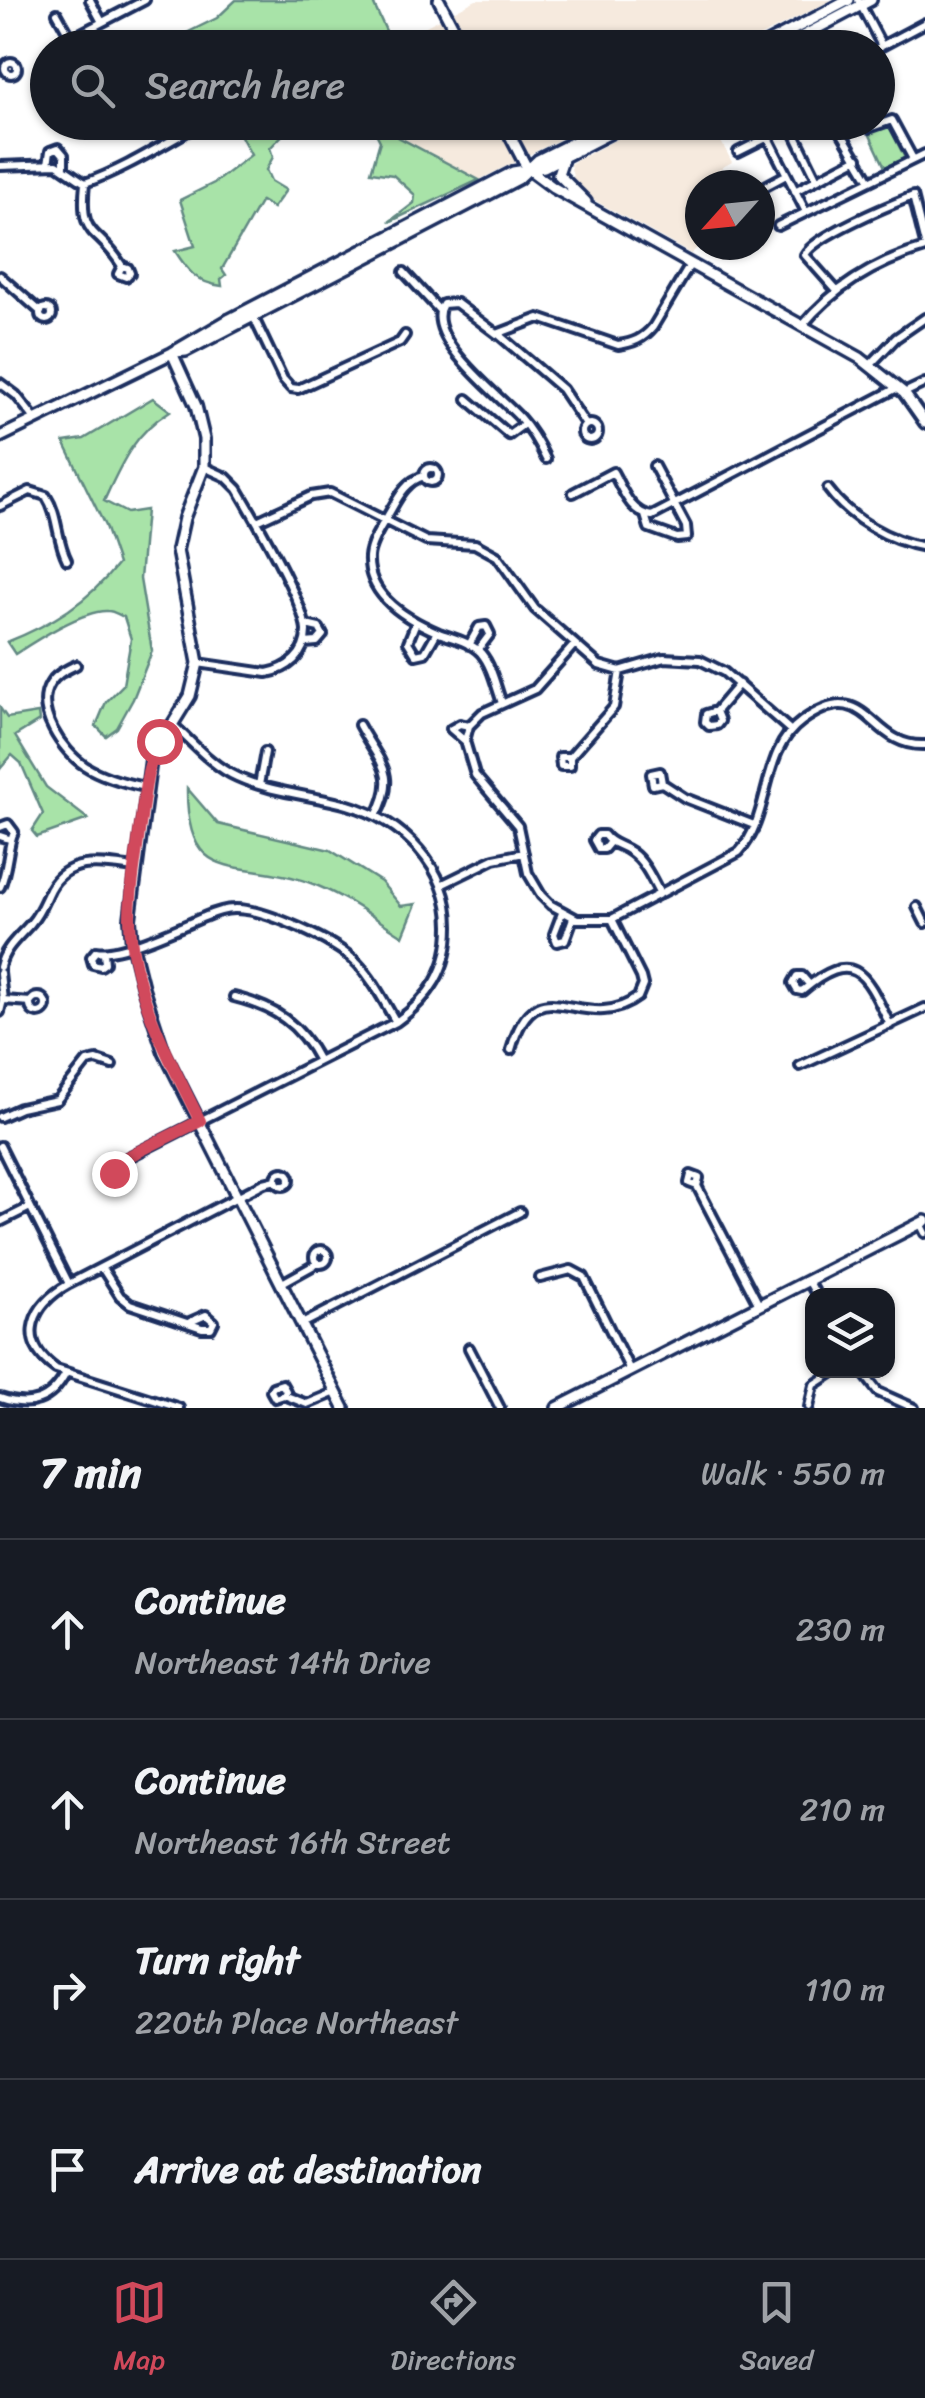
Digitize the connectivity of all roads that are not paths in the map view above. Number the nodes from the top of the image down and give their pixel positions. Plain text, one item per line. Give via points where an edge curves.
1 (90, 0) edge
2 (145, 0) edge
3 (440, 0) edge
4 (849, 0) edge
5 (863, 2) edge
6 (57, 13) dead end
7 (102, 22) junction
8 (925, 23) edge
9 (64, 30) edge
10 (87, 30) edge
11 (455, 30) edge
12 (796, 30) edge
13 (812, 30) edge
14 (874, 30) edge
15 (895, 39) edge
16 (895, 126) edge
17 (169, 140) edge
18 (513, 140) edge
19 (588, 140) edge
20 (594, 140) edge
21 (762, 140) edge
22 (769, 140) edge
23 (797, 140) edge
24 (847, 140) edge
25 (738, 152) dead end
26 (925, 154) edge
27 (564, 156) junction
28 (858, 158) junction
29 (913, 160) junction
30 (48, 164) junction
31 (0, 166) edge
32 (64, 166) junction
33 (528, 168) junction
34 (786, 175) junction
35 (817, 179) junction
36 (775, 181) edge
37 (870, 181) junction
38 (85, 183) junction
39 (794, 191) junction
40 (806, 212) junction
41 (608, 219) junction
42 (778, 226) dead end
43 (383, 238) junction
44 (925, 246) edge
45 (690, 265) junction
46 (122, 266) dead end
47 (351, 266) junction
48 (404, 272) dead end
49 (0, 276) edge
50 (837, 291) junction
51 (438, 310) junction
52 (41, 312) dead end
53 (254, 316) junction
54 (925, 318) edge
55 (223, 323) junction
56 (802, 326) junction
57 (497, 334) junction
58 (404, 335) dead end
59 (172, 353) junction
60 (870, 365) junction
61 (925, 383) edge
62 (0, 384) edge
63 (901, 391) junction
64 (467, 399) dead end
65 (35, 418) junction
66 (925, 423) edge
67 (524, 424) junction
68 (586, 425) dead end
69 (0, 437) edge
70 (546, 458) dead end
71 (654, 466) dead end
72 (204, 467) junction
73 (424, 476) dead end
74 (828, 490) dead end
75 (573, 493) dead end
76 (675, 504) junction
77 (0, 506) edge
78 (645, 515) junction
79 (386, 519) junction
80 (257, 522) junction
81 (925, 547) edge
82 (67, 560) dead end
83 (416, 622) junction
84 (306, 626) junction
85 (437, 632) junction
86 (304, 643) junction
87 (575, 644) junction
88 (469, 645) junction
89 (478, 650) junction
90 (198, 664) junction
91 (76, 665) dead end
92 (620, 671) junction
93 (739, 684) junction
94 (502, 703) junction
95 (716, 712) dead end
96 (172, 724) junction
97 (359, 724) dead end
98 (470, 726) junction
99 (790, 730) junction
100 (465, 741) junction
101 (925, 744) edge
102 (266, 752) dead end
103 (570, 757) dead end
104 (662, 783) dead end
105 (259, 785) junction
106 (146, 787) junction
107 (376, 816) junction
108 (754, 825) junction
109 (0, 827) edge
110 (0, 836) edge
111 (10, 838) junction
112 (608, 843) dead end
113 (524, 852) junction
114 (134, 868) junction
115 (443, 884) junction
116 (0, 887) edge
117 (660, 894) junction
118 (916, 907) dead end
119 (612, 919) junction
120 (925, 923) edge
121 (132, 944) junction
122 (104, 953) dead end
123 (0, 970) edge
124 (808, 983) dead end
125 (234, 997) dead end
126 (3, 1000) junction
127 (30, 1002) dead end
128 (925, 1008) edge
129 (0, 1012) edge
130 (396, 1022) junction
131 (890, 1025) junction
132 (511, 1050) dead end
133 (319, 1062) junction
134 (112, 1065) dead end
135 (800, 1066) dead end
136 (0, 1117) edge
137 (200, 1121) junction
138 (0, 1146) edge
139 (121, 1160) dead end
140 (276, 1180) dead end
141 (697, 1186) dead end
142 (237, 1196) junction
143 (30, 1207) junction
144 (520, 1212) dead end
145 (0, 1222) edge
146 (923, 1225) edge
147 (318, 1263) dead end
148 (102, 1268) junction
149 (540, 1278) dead end
150 (808, 1280) junction
151 (282, 1283) junction
152 (70, 1284) junction
153 (813, 1288) edge
154 (759, 1305) junction
155 (190, 1322) dead end
156 (302, 1324) junction
157 (469, 1348) dead end
158 (630, 1370) junction
159 (66, 1374) junction
160 (825, 1378) edge
161 (867, 1378) edge
162 (336, 1392) junction
163 (284, 1395) dead end
164 (0, 1398) edge
165 (809, 1407) edge
166 (179, 1408) edge
167 (344, 1408) edge
168 (500, 1408) edge
169 (556, 1408) edge
170 (914, 1408) edge

1 - 7 street
2 - 7 street
3 - 11 street
4 - 12 street
5 - 13 street
5 - 14 street
6 - 9 street
7 - 10 street
8 - 15 street
16 - 29 street
17 - 38 street
18 - 33 street
19 - 33 street
20 - 27 street
21 - 25 street
22 - 34 street
23 - 35 street
24 - 28 street
26 - 29 street
27 - 33 street
27 - 41 street via 560,178
28 - 35 street
28 - 37 street
29 - 37 street
30 - 31 street
30 - 32 street
30 - 32 street via 58,148
32 - 38 street
33 - 41 street
33 - 43 street
33 - 47 street
34 - 36 street
34 - 39 street
35 - 39 street
37 - 40 street
38 - 46 street via 84,217
39 - 40 street
40 - 42 street
41 - 45 street
43 - 47 street via 380,248
43 - 55 street
44 - 50 street
44 - 50 street via 913,196 827,238 804,253
45 - 56 street
45 - 57 street via 653,327 637,341 618,345 539,318
47 - 53 street
48 - 51 street
49 - 52 street
50 - 56 street
51 - 57 street via 456,303
51 - 67 street via 454,351
53 - 55 street
53 - 58 street via 291,388 311,385
53 - 59 street
54 - 60 street
55 - 59 street
56 - 60 street
57 - 68 street via 562,389
59 - 65 street
59 - 72 street via 202,426
60 - 63 street
61 - 63 street
62 - 65 street
63 - 66 street
63 - 76 street
64 - 67 street via 509,434
65 - 69 street
67 - 70 street
71 - 76 street
72 - 80 street via 231,481
72 - 90 street via 178,550
73 - 79 street via 410,482
74 - 81 street via 878,531
75 - 78 street via 613,472 633,508
76 - 78 street
76 - 78 street via 688,537 649,528
77 - 82 street via 41,492 55,513
79 - 80 street via 322,493
79 - 83 street via 369,554 371,571 392,607
79 - 87 street via 426,541 486,548 535,609
80 - 84 street
83 - 85 street
83 - 85 street via 408,640 414,654 426,653
84 - 86 street
84 - 86 street via 322,634 320,641
85 - 88 street
86 - 90 street via 292,663 276,672
87 - 92 street via 599,665
87 - 94 street via 535,690
88 - 89 street
88 - 89 street via 478,627 486,626 490,634
89 - 94 street
90 - 96 street via 190,696
91 - 106 street via 53,680 45,696 59,738 86,767
92 - 93 street via 689,657
92 - 103 street via 614,708
93 - 95 street
93 - 99 street
94 - 98 street
96 - 105 street via 225,771
96 - 106 street via 154,751
97 - 107 street via 387,776 388,792
98 - 100 street
98 - 100 street via 451,730
99 - 101 street via 813,713 853,706 904,743
99 - 108 street
100 - 113 street via 475,775 518,826
102 - 105 street
104 - 108 street
105 - 107 street
106 - 114 street
107 - 115 street via 418,848
108 - 117 street via 732,858
109 - 111 street via 13,827
110 - 111 street
111 - 116 street
112 - 117 street via 638,859
113 - 115 street via 494,858
113 - 119 street via 533,884 551,906 568,915
114 - 121 street
114 - 123 street via 96,863 63,873 4,954
115 - 130 street via 449,934 440,974 429,994
117 - 119 street
118 - 120 street
119 - 132 street via 641,977 638,997 610,1011 534,1008 521,1020
121 - 122 street
121 - 130 street via 236,909 341,948
121 - 137 street via 157,1036
123 - 126 street
124 - 131 street via 857,970
125 - 133 street via 283,1016
126 - 127 street
126 - 129 street
128 - 131 street
130 - 133 street
131 - 135 street
133 - 137 street
134 - 136 street via 87,1062 58,1100
137 - 139 street
137 - 142 street
138 - 143 street
140 - 142 street
141 - 154 street
142 - 148 street
142 - 151 street
143 - 145 street
143 - 152 street
144 - 156 street
146 - 150 street
147 - 151 street
148 - 152 street
148 - 155 street via 130,1304
149 - 158 street via 570,1270 584,1278
150 - 153 street
150 - 154 street
151 - 156 street
152 - 159 street via 44,1300 33,1332 49,1365
154 - 158 street
156 - 162 street
157 - 168 street
158 - 169 street
159 - 164 street via 41,1401
159 - 166 street
160 - 165 street via 814,1385
161 - 170 street via 878,1392
162 - 163 street via 307,1404
162 - 167 street

